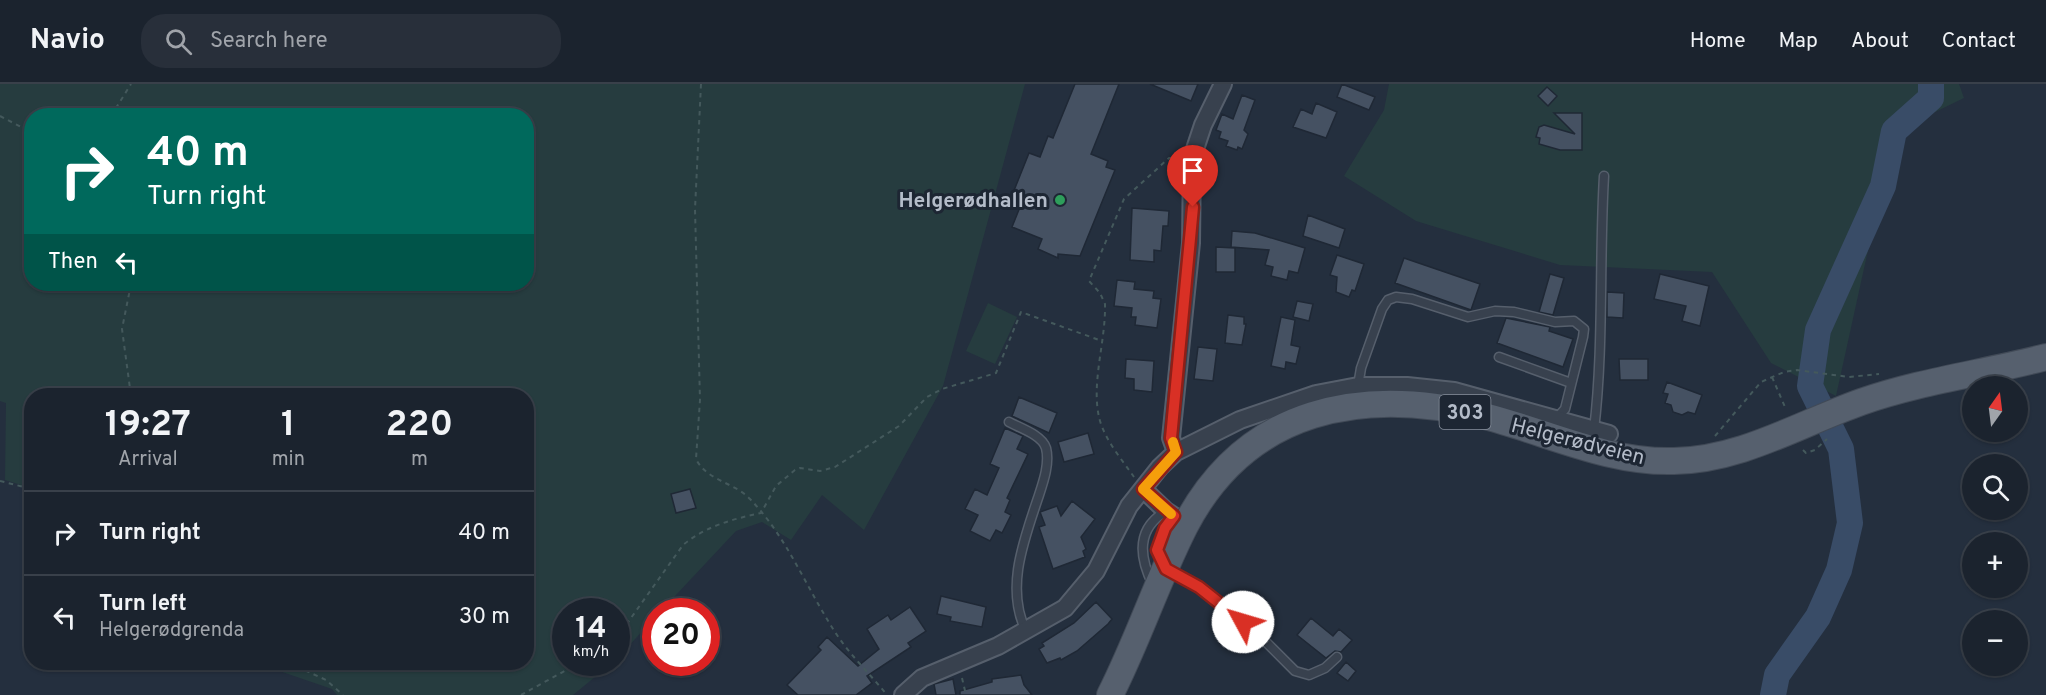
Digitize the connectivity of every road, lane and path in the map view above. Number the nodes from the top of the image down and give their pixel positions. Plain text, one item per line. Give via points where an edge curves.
1 (131, 84) edge
2 (700, 84) edge
3 (1223, 84) edge
4 (116, 108) edge
5 (0, 116) edge
6 (24, 128) edge
7 (1192, 158) junction
8 (1604, 176) dead end
9 (130, 291) edge
10 (1102, 341) junction
11 (1499, 357) dead end
12 (2046, 357) edge
13 (1833, 375) dead end
14 (1772, 376) junction
15 (1571, 383) junction
16 (1358, 386) junction
17 (130, 388) edge
18 (1785, 407) dead end
19 (1556, 419) junction
20 (1009, 422) dead end
21 (1601, 432) joint
22 (1712, 438) dead end
23 (1824, 440) dead end
24 (1803, 450) dead end
25 (1176, 452) junction
26 (0, 481) edge
27 (24, 487) edge
28 (1143, 489) junction
29 (762, 513) junction
30 (1176, 517) junction
31 (1166, 569) junction
32 (1156, 592) junction
33 (630, 619) edge
34 (1027, 631) junction
35 (1337, 657) dead end
36 (959, 664) junction
37 (304, 670) edge
38 (555, 676) edge
39 (343, 695) edge
40 (521, 695) edge
41 (887, 695) edge
42 (903, 695) edge
43 (966, 695) edge
44 (1110, 695) edge

1 - 4 path
2 - 29 path via 695,209 700,400 696,459 708,474 747,496
3 - 7 street
5 - 6 path
7 - 10 path via 1169,158 1124,199 1089,281 1105,304
7 - 25 street via 1191,243 1171,438
8 - 21 lane via 1600,248
9 - 17 path via 122,329
10 - 28 path via 1098,409 1101,424
10 - 29 path via 1021,312 996,373 927,397 899,426 835,467 795,470 776,486
11 - 15 lane
12 - 30 main road, Helgerødveien / 303 via 1890,393 1736,452 1681,461 1616,455 1446,408 1386,402 1336,407 1288,424 1247,449
13 - 14 path via 1797,370
14 - 18 path
14 - 22 path via 1745,397
15 - 16 lane via 1584,328 1574,321 1555,322 1504,311 1468,317 1412,298 1395,297 1382,309
15 - 19 lane via 1565,409
16 - 19 street via 1454,391
16 - 25 street via 1316,394 1240,420
19 - 21 street
20 - 34 lane via 1040,438 1046,447 1044,479 1023,541 1018,577 1017,603
23 - 24 path via 1815,450
25 - 28 street
26 - 27 path
28 - 30 street
28 - 34 street via 1129,506 1096,571 1078,595 1065,609
29 - 33 path via 706,529 683,545
29 - 41 path via 837,635
30 - 31 main road, Helgerødveien / 303
30 - 32 lane via 1147,527 1141,547 1145,570
31 - 32 main road, Helgerødveien / 303
31 - 35 lane via 1199,587 1257,633 1295,671 1309,675
32 - 44 main road, Helgerødveien / 303
34 - 36 street
36 - 42 street via 922,678
36 - 43 path
37 - 39 path via 326,680
38 - 40 path

